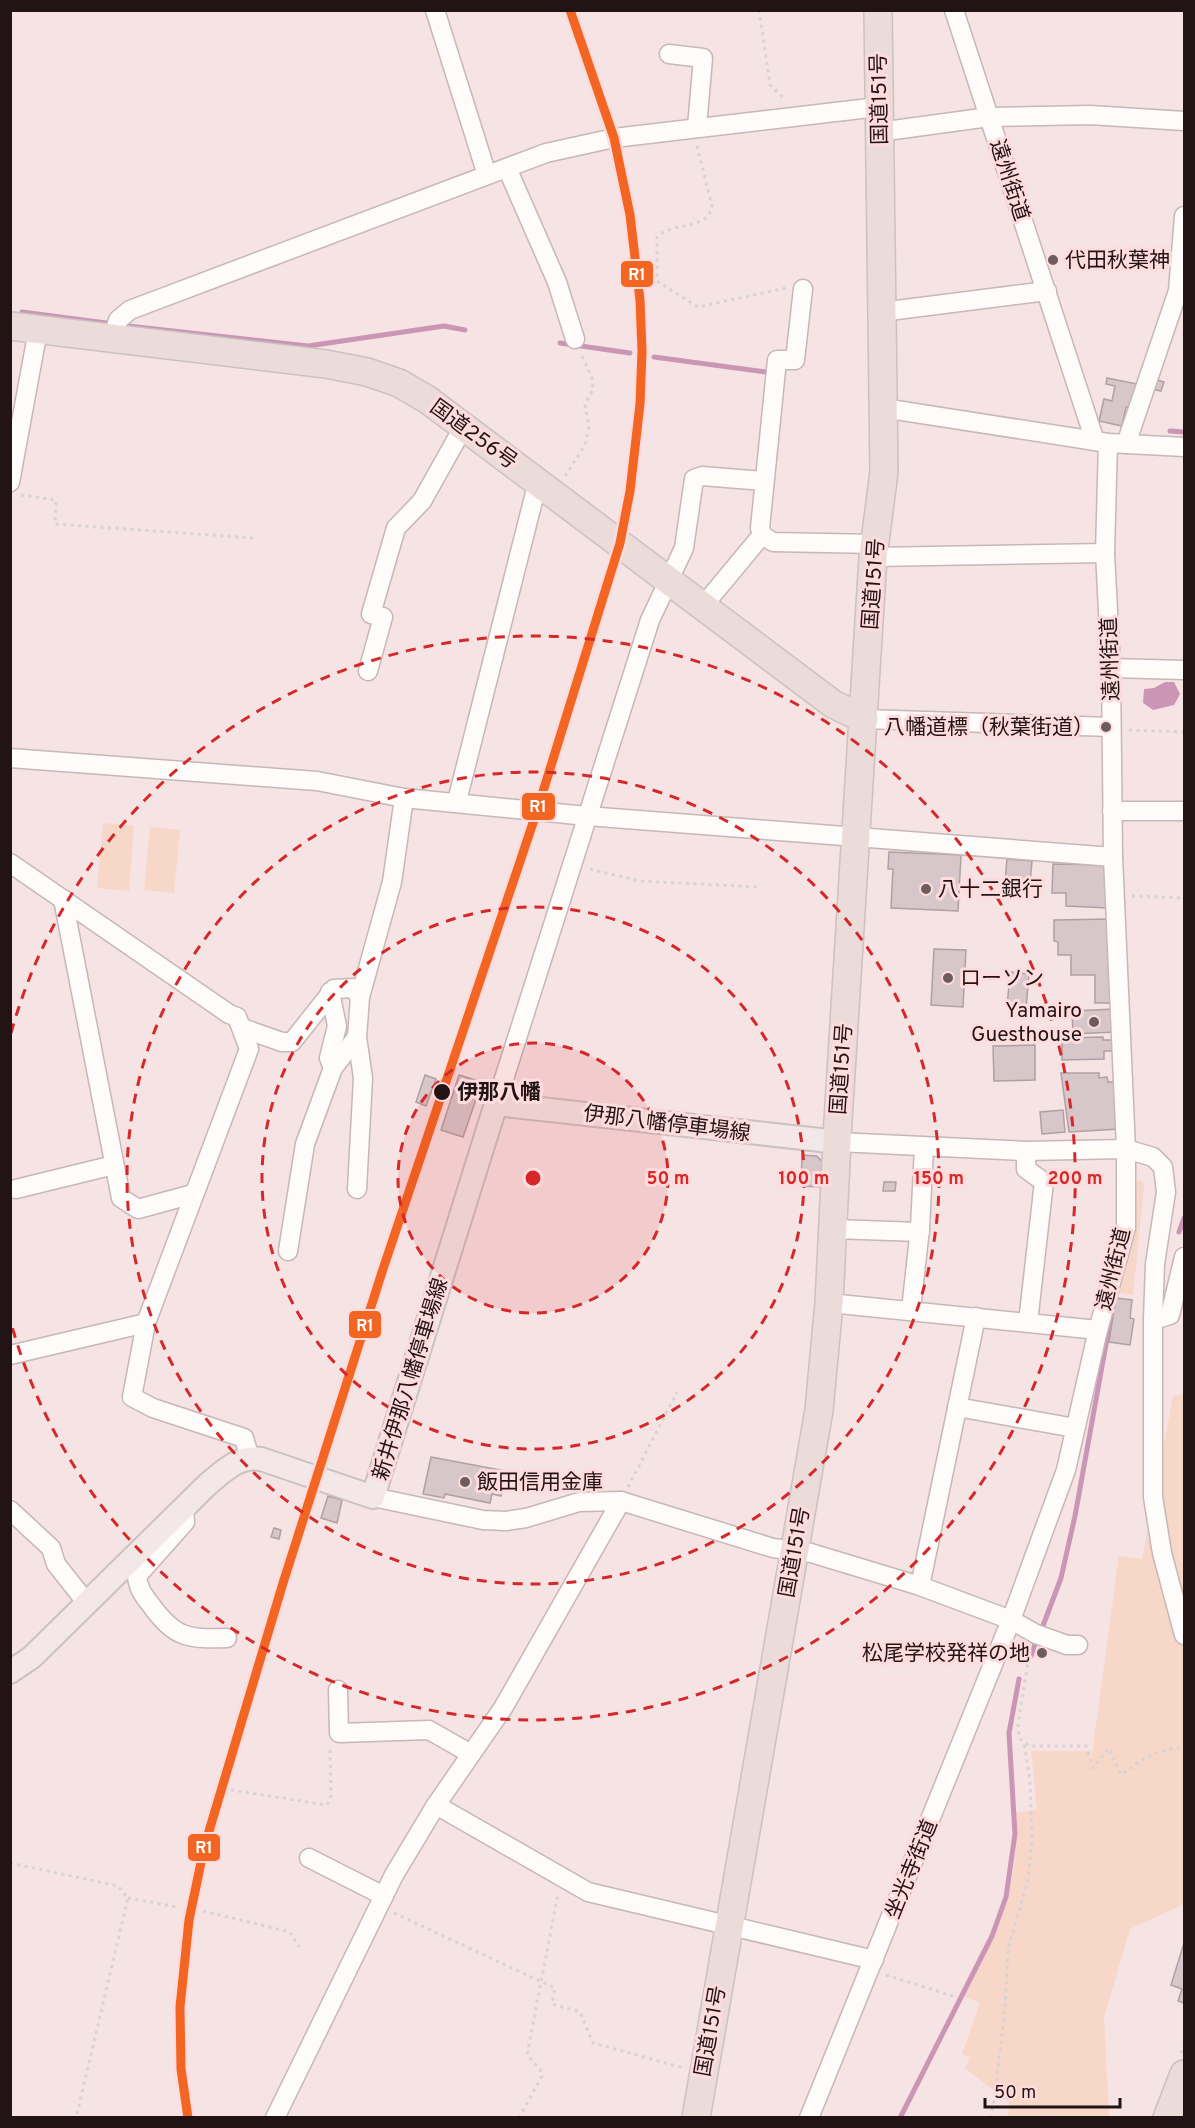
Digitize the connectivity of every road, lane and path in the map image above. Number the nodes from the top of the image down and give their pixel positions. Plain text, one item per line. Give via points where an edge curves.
1 (435, 10) edge
2 (759, 10) edge
3 (878, 10) edge
4 (954, 10) edge
5 (669, 54) dead end
6 (803, 116) junction
7 (989, 117) junction
8 (879, 120) junction
9 (1185, 121) edge
10 (697, 127) junction
11 (507, 168) junction
12 (487, 175) junction
13 (1185, 216) edge
14 (803, 289) joint
15 (1047, 291) junction
16 (881, 312) junction
17 (10, 326) edge
18 (38, 330) junction
19 (113, 338) junction
20 (575, 339) dead end
21 (583, 358) dead end
22 (884, 408) junction
23 (464, 426) junction
24 (1110, 443) junction
25 (1185, 447) edge
26 (764, 481) junction
27 (10, 482) edge
28 (547, 487) junction
29 (10, 494) edge
30 (762, 536) junction
31 (254, 538) dead end
32 (874, 550) junction
33 (1105, 553) junction
34 (667, 579) junction
35 (703, 606) junction
36 (1111, 668) junction
37 (1185, 670) edge
38 (368, 671) dead end
39 (864, 719) junction
40 (1112, 728) junction
41 (1185, 732) edge
42 (10, 758) edge
43 (404, 798) junction
44 (457, 801) junction
45 (1112, 811) junction
46 (1185, 812) edge
47 (587, 816) junction
48 (856, 837) junction
49 (1113, 857) junction
50 (10, 863) edge
51 (572, 864) junction
52 (758, 887) dead end
53 (1115, 895) junction
54 (1185, 898) edge
55 (63, 899) junction
56 (330, 993) junction
57 (360, 997) junction
58 (242, 1028) junction
59 (357, 1037) junction
60 (333, 1068) junction
61 (496, 1104) junction
62 (838, 1142) junction
63 (924, 1147) junction
64 (1126, 1149) junction
65 (1026, 1151) junction
66 (114, 1165) junction
67 (16, 1189) dead end
68 (357, 1189) dead end
69 (193, 1194) junction
70 (832, 1228) junction
71 (920, 1232) junction
72 (288, 1251) dead end
73 (1185, 1257) edge
74 (830, 1303) junction
75 (911, 1310) junction
76 (976, 1317) junction
77 (1153, 1320) junction
78 (1028, 1322) junction
79 (146, 1323) junction
80 (1098, 1330) junction
81 (10, 1355) edge
82 (677, 1392) dead end
83 (957, 1407) junction
84 (1075, 1428) junction
85 (250, 1458) junction
86 (373, 1497) junction
87 (621, 1501) junction
88 (184, 1508) junction
89 (10, 1510) edge
90 (794, 1549) junction
91 (920, 1586) junction
92 (86, 1602) junction
93 (1011, 1620) junction
94 (1036, 1634) junction
95 (1185, 1635) edge
96 (227, 1638) dead end
97 (1078, 1645) dead end
98 (10, 1672) edge
99 (338, 1690) dead end
100 (339, 1733) junction
101 (1024, 1742) junction
102 (1185, 1748) edge
103 (471, 1754) junction
104 (231, 1790) dead end
105 (436, 1805) junction
106 (309, 1858) dead end
107 (10, 1863) edge
108 (561, 1878) junction
109 (128, 1898) junction
110 (382, 1901) junction
111 (177, 1907) dead end
112 (203, 1911) dead end
113 (728, 1926) junction
114 (299, 1947) dead end
115 (872, 1965) junction
116 (542, 1979) junction
117 (956, 1997) dead end
118 (703, 2073) junction
119 (1185, 2074) edge
120 (76, 2118) edge
121 (275, 2118) edge
122 (519, 2118) edge
123 (696, 2118) edge
124 (808, 2118) edge
125 (990, 2118) edge
126 (1167, 2118) edge

1 - 12 street
2 - 6 path via 770,85
3 - 8 highway, 国道151号
4 - 7 street, 遠州街道
5 - 10 street via 703,58
6 - 8 street
6 - 10 street
7 - 8 street
7 - 9 street via 1090,115
7 - 15 street, 遠州街道
8 - 16 highway, 国道151号
10 - 11 street via 614,138 546,153
10 - 14 path via 710,215 704,221 663,231 657,237 657,281 698,307 780,288
11 - 12 street
11 - 20 street via 557,282
12 - 19 street via 130,310 118,320
13 - 24 street, 遠州街道 via 1178,291
14 - 26 street via 795,360 776,361
15 - 16 street
15 - 24 street, 遠州街道
16 - 22 highway, 国道151号
17 - 18 highway, 国道256号
18 - 19 highway, 国道256号
18 - 27 street
19 - 23 highway, 国道256号 via 367,372 399,383
21 - 28 path via 593,389 585,405 589,417 585,445
22 - 24 street
22 - 32 highway, 国道151号 via 884,472
23 - 28 highway, 国道256号
23 - 38 street via 422,501 396,528 371,614 383,617
24 - 25 street
24 - 33 street, 遠州街道
26 - 30 street
26 - 34 street via 702,476 694,479 685,542
28 - 34 highway, 国道256号
28 - 44 street
29 - 31 path via 56,500 55,524
30 - 32 street via 773,542
30 - 35 street
32 - 33 street
32 - 39 highway, 国道151号
33 - 36 street, 遠州街道
34 - 35 highway, 国道256号
34 - 47 street
35 - 39 highway, 国道256号 via 833,704
36 - 37 street
36 - 40 street, 遠州街道
39 - 40 street
39 - 48 highway, 国道151号
40 - 41 path
40 - 45 street, 遠州街道
42 - 43 street via 317,782
43 - 44 street
43 - 57 street via 392,882
44 - 47 street
45 - 46 street
45 - 49 street, 遠州街道
47 - 48 street
47 - 51 street
48 - 49 street
48 - 62 highway, 国道151号
49 - 53 street, 遠州街道
50 - 55 street
51 - 52 path via 640,881
51 - 61 street
53 - 54 path
53 - 64 street, 遠州街道
55 - 58 street via 237,1017
55 - 66 street
56 - 57 street via 343,986 353,988
56 - 58 street via 292,1042
56 - 60 street via 337,1026 329,1058
57 - 59 street
58 - 69 street via 249,1049
59 - 60 street
59 - 68 street via 363,1078
60 - 72 street via 305,1144
61 - 62 main road, 伊那八幡停車場線
61 - 86 main road, 新井伊那八幡停車場線
62 - 63 street
62 - 70 highway, 国道151号
63 - 65 street
63 - 71 street
64 - 65 street
64 - 77 street via 1153,1157 1163,1167 1166,1180 1155,1264
64 - 80 street, 遠州街道 via 1126,1228
65 - 78 street via 1026,1169 1044,1182
66 - 67 street
66 - 69 street via 121,1197 138,1209
69 - 79 street
70 - 71 street
70 - 74 highway, 国道151号
71 - 75 street
73 - 77 street via 1170,1315
74 - 75 street
74 - 90 highway, 国道151号 via 819,1410
75 - 76 street
76 - 78 street
76 - 83 street
77 - 95 street via 1153,1497 1162,1553
78 - 80 street
79 - 81 street
79 - 85 street via 132,1397 153,1408 244,1438
80 - 84 street, 遠州街道
82 - 87 path
83 - 84 street
83 - 91 street
84 - 93 street, 遠州街道 via 1066,1470
85 - 86 main road, 新井伊那八幡停車場線
85 - 88 main road via 233,1463
86 - 87 street via 483,1520 506,1521 585,1500
87 - 90 street via 773,1548
87 - 103 street via 503,1708
88 - 92 main road
88 - 96 street via 185,1522 138,1576 138,1587 165,1625 184,1636
89 - 92 street via 51,1548 57,1564
90 - 91 street
90 - 113 highway, 国道151号
91 - 93 street
92 - 98 main road via 32,1657
93 - 94 street
93 - 115 street, 坐光寺街道
94 - 97 street via 1066,1645
94 - 101 path via 1028,1657 1018,1724 1019,1738
99 - 100 street
100 - 103 street via 429,1730
100 - 104 path via 330,1732 331,1796 327,1805
101 - 102 path via 1029,1746 1086,1746 1093,1768 1108,1748 1121,1775 1143,1758 1167,1749
101 - 125 path via 1032,1842 1028,1880 1008,1949 1005,2008
103 - 105 street
105 - 108 street
105 - 110 street
106 - 110 street
107 - 109 path via 118,1886
108 - 113 street via 588,1892
108 - 116 path
109 - 111 path
109 - 120 path
110 - 116 path
110 - 121 street
112 - 114 path via 290,1932
113 - 115 street
113 - 118 highway, 国道151号
115 - 117 path
115 - 124 street, 坐光寺街道
116 - 118 path via 555,1988 552,2004 580,2012 593,2043
116 - 122 path via 527,2055 542,2076
118 - 123 highway, 国道151号
119 - 126 highway

